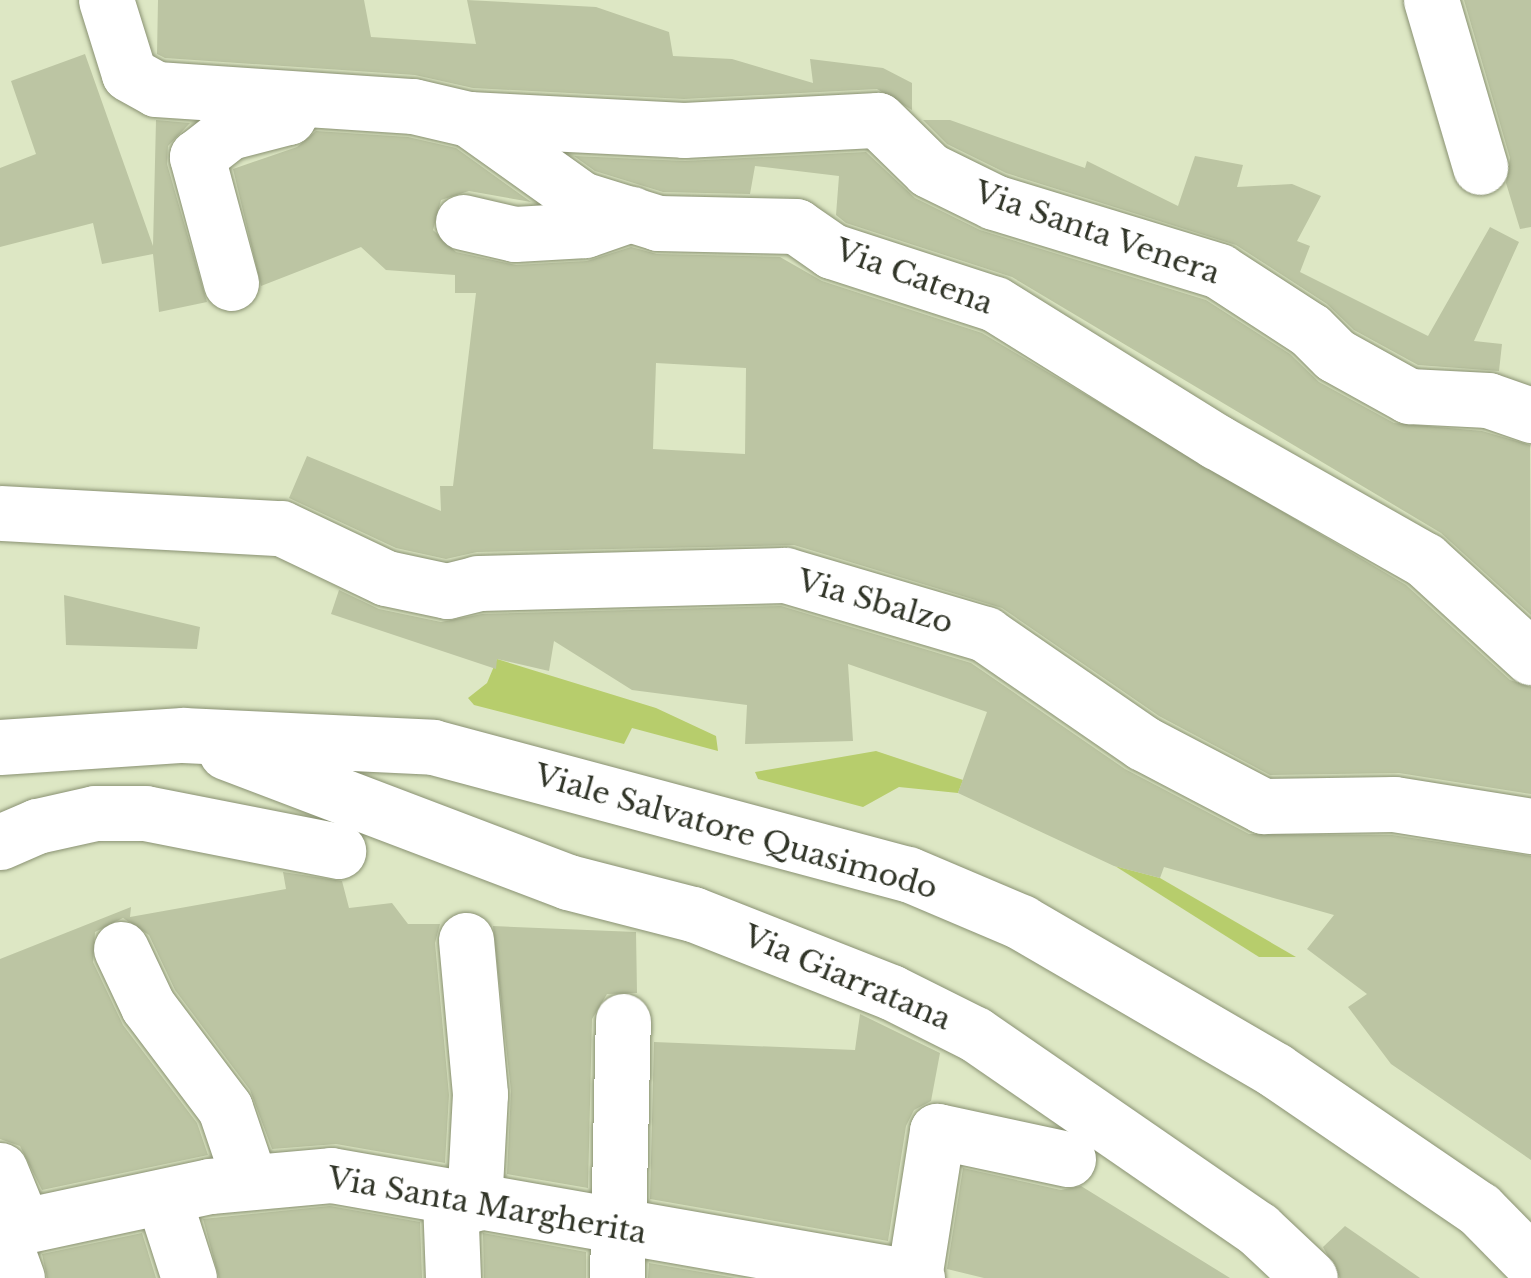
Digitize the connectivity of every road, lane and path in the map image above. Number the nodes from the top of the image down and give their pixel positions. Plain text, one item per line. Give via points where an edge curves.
1 (106, 0) edge
2 (1431, 0) edge
3 (299, 99) junction
4 (469, 119) junction
5 (1480, 168) dead end
6 (631, 214) junction
7 (463, 222) dead end
8 (231, 283) dead end
9 (1531, 415) edge
10 (0, 512) edge
11 (1531, 656) edge
12 (183, 735) junction
13 (0, 747) edge
14 (1531, 826) edge
15 (0, 842) edge
16 (338, 851) dead end
17 (466, 940) dead end
18 (122, 949) dead end
19 (623, 1022) dead end
20 (1068, 1160) dead end
21 (0, 1170) edge
22 (250, 1182) junction
23 (163, 1198) junction
24 (462, 1202) junction
25 (13, 1245) edge
26 (1526, 1248) edge
27 (618, 1254) edge
28 (835, 1270) edge
29 (188, 1278) edge
30 (453, 1278) edge
31 (915, 1278) edge
32 (1310, 1278) edge

1 - 3 street, Via Catena via 129,74 156,89
2 - 5 street
3 - 4 street, Via Catena via 413,106
3 - 8 street via 288,116 229,132 197,158
4 - 6 street, Via Catena via 581,198
4 - 9 street, Via Santa Venera via 684,130 878,120 929,170 994,202 1219,271 1310,330 1335,355 1409,396 1488,400
6 - 7 street via 568,231 515,234
6 - 11 street, Via Catena via 658,222 796,226 832,251 995,304 1426,560
10 - 14 street, Via Sbalzo via 281,528 386,578 448,591 478,583 784,576 985,634 1144,742 1262,806 1394,804
12 - 13 street, Viale Salvatore Quasimodo
12 - 26 street, Viale Salvatore Quasimodo via 433,747 908,874 1021,922 1275,1070
12 - 32 street, Via Giarratana via 568,882 694,914 958,1026 1258,1229
15 - 16 street via 95,813 144,813
17 - 24 street via 480,1094
18 - 22 street via 148,1006 224,1108
19 - 27 street
20 - 31 street via 937,1131
21 - 25 street
22 - 23 street, Via Santa Margherita
22 - 24 street, Via Santa Margherita via 331,1175
23 - 25 street, Via Santa Margherita
23 - 29 street
24 - 27 street, Via Santa Margherita
24 - 30 street
27 - 28 street, Via Santa Margherita
28 - 31 street, Via Santa Margherita

